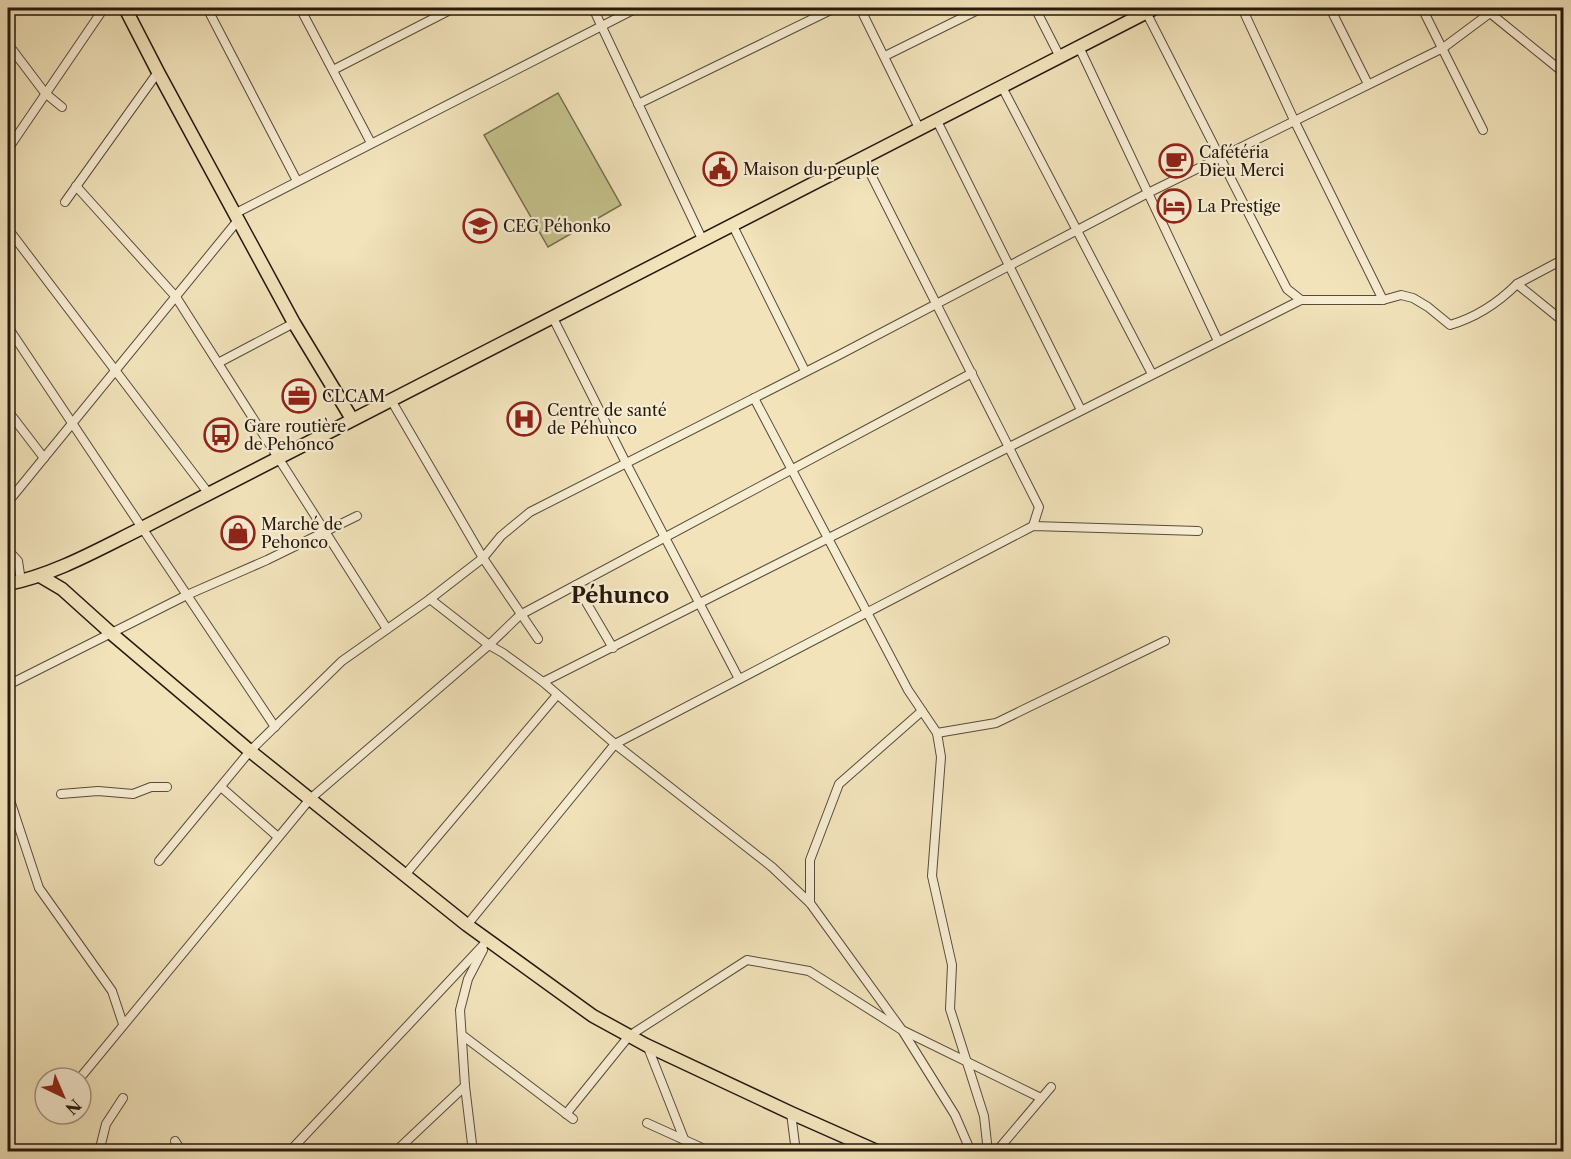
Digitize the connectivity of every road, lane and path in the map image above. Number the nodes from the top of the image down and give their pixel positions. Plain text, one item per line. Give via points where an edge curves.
1 (104, 8) edge
2 (125, 8) edge
3 (207, 8) edge
4 (300, 8) edge
5 (454, 8) edge
6 (593, 8) edge
7 (637, 8) edge
8 (835, 8) edge
9 (860, 8) edge
10 (982, 8) edge
11 (1035, 8) edge
12 (1242, 8) edge
13 (1329, 8) edge
14 (1422, 8) edge
15 (1151, 10) edge
16 (1489, 10) edge
17 (601, 25) junction
18 (8, 44) edge
19 (1079, 47) junction
20 (1443, 48) junction
21 (885, 56) junction
22 (1060, 57) junction
23 (333, 70) junction
24 (158, 72) junction
25 (1563, 73) edge
26 (1368, 84) junction
27 (1002, 87) junction
28 (45, 93) junction
29 (638, 104) junction
30 (62, 107) dead end
31 (1294, 120) junction
32 (937, 121) junction
33 (920, 130) junction
34 (1483, 130) dead end
35 (371, 143) junction
36 (8, 149) edge
37 (1220, 156) junction
38 (863, 159) junction
39 (297, 181) junction
40 (76, 186) junction
41 (1148, 193) junction
42 (65, 202) dead end
43 (238, 216) junction
44 (733, 226) junction
45 (8, 229) edge
46 (1077, 230) junction
47 (703, 241) junction
48 (1563, 259) edge
49 (1009, 266) junction
50 (1517, 284) junction
51 (176, 297) junction
52 (1301, 300) junction
53 (1383, 300) junction
54 (936, 303) junction
55 (553, 318) junction
56 (294, 322) junction
57 (1563, 322) edge
58 (9, 333) edge
59 (1218, 341) junction
60 (218, 363) junction
61 (115, 370) junction
62 (805, 371) junction
63 (972, 373) junction
64 (1152, 374) junction
65 (754, 398) junction
66 (391, 400) junction
67 (1081, 410) junction
68 (8, 411) edge
69 (352, 419) junction
70 (72, 424) junction
71 (1008, 446) junction
72 (44, 458) junction
73 (278, 459) junction
74 (626, 463) junction
75 (792, 470) junction
76 (209, 494) junction
77 (8, 502) edge
78 (357, 516) dead end
79 (1033, 526) junction
80 (142, 528) junction
81 (1198, 531) dead end
82 (325, 532) junction
83 (665, 537) junction
84 (828, 538) junction
85 (8, 550) edge
86 (483, 558) junction
87 (64, 566) junction
88 (40, 576) junction
89 (21, 581) junction
90 (8, 584) edge
91 (576, 585) junction
92 (62, 589) junction
93 (187, 595) junction
94 (430, 599) junction
95 (700, 604) junction
96 (867, 612) junction
97 (520, 615) junction
98 (387, 629) junction
99 (112, 634) junction
100 (538, 639) dead end
101 (1166, 641) dead end
102 (489, 645) junction
103 (613, 648) junction
104 (739, 679) junction
105 (543, 682) junction
106 (8, 685) edge
107 (557, 694) junction
108 (922, 711) junction
109 (275, 727) junction
110 (937, 733) junction
111 (615, 744) junction
112 (250, 751) junction
113 (167, 787) dead end
114 (221, 787) junction
115 (8, 794) edge
116 (61, 794) dead end
117 (310, 799) junction
118 (278, 837) junction
119 (159, 861) dead end
120 (405, 875) junction
121 (810, 903) junction
122 (467, 925) junction
123 (488, 940) junction
124 (123, 1024) junction
125 (902, 1030) junction
126 (462, 1035) junction
127 (629, 1036) junction
128 (646, 1045) junction
129 (966, 1061) junction
130 (90, 1066) edge
131 (465, 1086) junction
132 (1051, 1087) dead end
133 (123, 1098) dead end
134 (1041, 1098) junction
135 (791, 1113) junction
136 (647, 1122) dead end
137 (684, 1139) junction
138 (175, 1141) dead end
139 (99, 1152) edge
140 (182, 1152) edge
141 (289, 1152) edge
142 (395, 1152) edge
143 (473, 1152) edge
144 (711, 1152) edge
145 (796, 1152) edge
146 (879, 1152) edge
147 (971, 1152) edge
148 (988, 1152) edge
149 (996, 1152) edge

1 - 28 street
2 - 24 main road
3 - 39 street
4 - 23 street
5 - 23 street
6 - 17 street
7 - 17 street
8 - 29 street
9 - 21 street
10 - 21 street
11 - 22 street
12 - 31 street
13 - 26 street
14 - 20 street
15 - 19 main road
15 - 37 street
16 - 20 street
16 - 25 street
17 - 29 street
17 - 35 street
18 - 28 street
19 - 22 main road
19 - 41 street
20 - 26 street
20 - 34 street
21 - 33 street
22 - 27 main road
23 - 35 street
24 - 40 street
24 - 43 main road
26 - 31 street
27 - 32 main road
27 - 46 street
28 - 30 street
28 - 36 street
29 - 47 street
31 - 37 street
31 - 53 street
32 - 33 main road
32 - 49 street
33 - 38 main road
35 - 39 street
37 - 41 street
37 - 52 street via 1287,289
38 - 44 main road
38 - 54 street
39 - 43 street
40 - 42 street
40 - 51 street
41 - 46 street
41 - 59 street
43 - 51 street
43 - 56 main road
44 - 47 main road
44 - 62 street
45 - 61 street
46 - 49 street
46 - 64 street
47 - 55 main road
48 - 50 street
49 - 54 street
49 - 67 street
50 - 53 street via 1483,312 1450,324 1413,298 1401,295
50 - 57 street
51 - 60 street
51 - 61 street
52 - 53 street
52 - 59 street
54 - 62 street
54 - 63 street
55 - 66 main road
55 - 74 street
56 - 60 street
56 - 69 main road
58 - 70 street
59 - 64 street
60 - 73 street
61 - 70 street
61 - 76 street
62 - 65 street
63 - 71 street
63 - 75 street
64 - 67 street
65 - 74 street
65 - 75 street
66 - 69 main road
66 - 86 street
67 - 71 street
68 - 72 street
69 - 73 main road
70 - 72 street
70 - 80 street
71 - 79 street via 1039,507
71 - 84 street
72 - 77 street
73 - 76 main road
73 - 82 street
74 - 83 street
74 - 86 street via 530,512
75 - 83 street
75 - 84 street
76 - 80 main road
78 - 82 street
79 - 81 street
79 - 96 street
80 - 87 main road
80 - 93 street
82 - 93 street
82 - 98 street
83 - 91 street
83 - 95 street
84 - 95 street
84 - 96 street
85 - 89 street via 18,561
86 - 94 street
86 - 97 street
87 - 88 main road
87 - 92 main road
88 - 89 main road
88 - 92 main road
89 - 90 main road
91 - 97 street
91 - 103 street
92 - 99 main road
93 - 99 street
93 - 109 street
94 - 98 street
94 - 102 street
95 - 103 street
95 - 104 street
96 - 104 street
96 - 108 street
97 - 100 street
97 - 102 street
98 - 109 street via 342,661
99 - 106 street
99 - 112 main road
101 - 110 street via 996,723
102 - 105 street
102 - 117 street
103 - 105 street
104 - 111 street
105 - 107 street
107 - 111 street
107 - 120 street
108 - 110 street
108 - 121 street via 839,784 810,860
109 - 112 street
110 - 129 street via 941,757 932,876 952,965 950,1009
111 - 121 street via 772,867
111 - 122 street
112 - 114 street
112 - 117 main road
113 - 116 street via 133,794
114 - 118 street
114 - 119 street
115 - 124 street via 39,888 112,992
117 - 118 street
117 - 120 main road
118 - 124 street
120 - 122 main road
121 - 125 street
122 - 123 main road
123 - 126 street via 468,979 460,1010
123 - 127 main road via 593,1016
123 - 141 street
124 - 130 street
125 - 127 street via 809,971 747,960
125 - 129 street
125 - 147 street via 955,1115
126 - 127 street via 570,1116
126 - 131 street
127 - 128 main road
128 - 135 main road
128 - 137 street
129 - 134 street
129 - 148 street via 984,1116
131 - 142 street
131 - 143 street
132 - 134 street
133 - 139 street via 106,1124
134 - 149 street
135 - 145 street
135 - 146 main road
136 - 137 street
137 - 144 street
138 - 140 street

